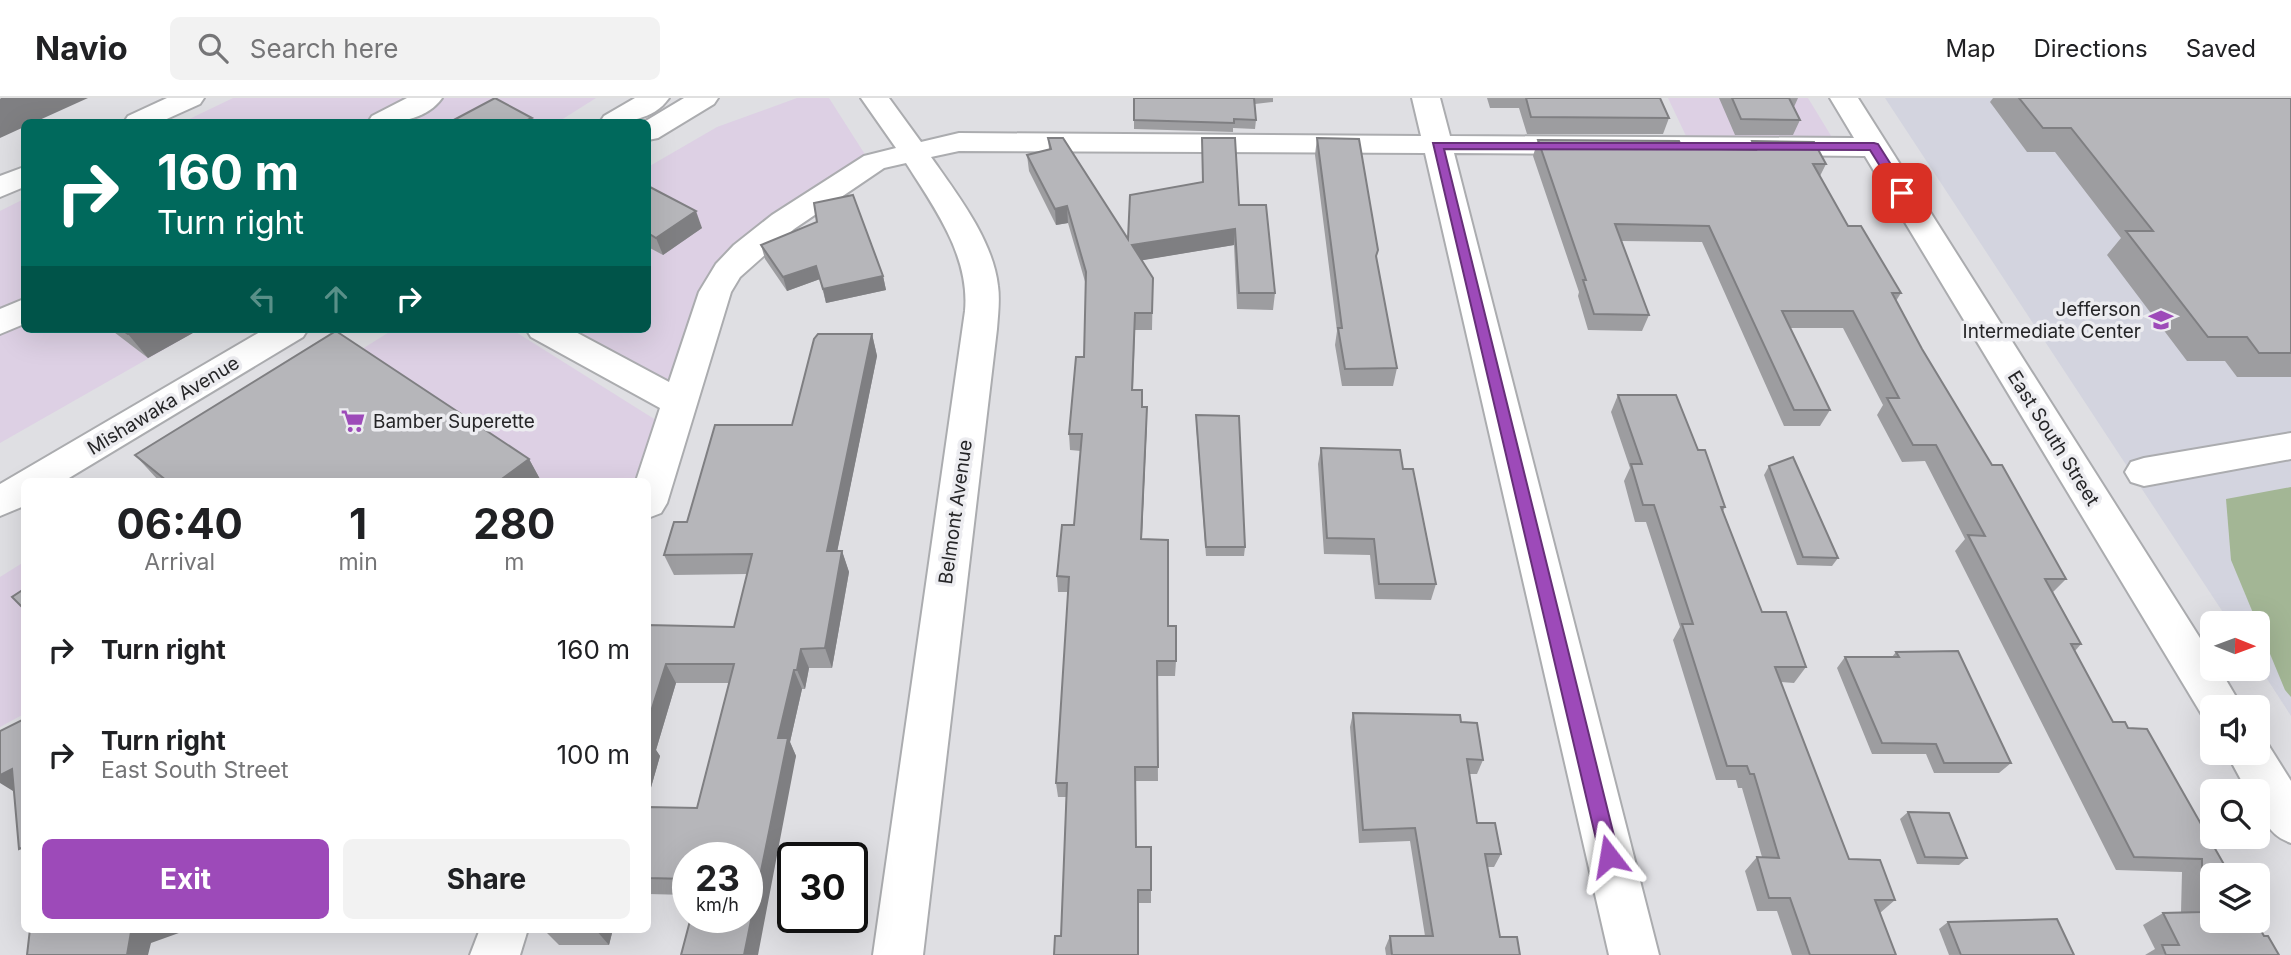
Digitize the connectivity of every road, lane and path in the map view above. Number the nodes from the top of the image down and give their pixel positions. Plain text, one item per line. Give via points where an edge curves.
1 (190, 98) edge
2 (428, 98) edge
3 (618, 98) edge
4 (655, 98) edge
5 (704, 98) edge
6 (875, 98) edge
7 (1426, 98) edge
8 (1844, 98) edge
9 (144, 119) edge
10 (388, 119) edge
11 (588, 119) edge
12 (619, 119) edge
13 (651, 130) edge
14 (1437, 145) junction
15 (1874, 146) junction
16 (914, 153) junction
17 (21, 178) edge
18 (0, 188) edge
19 (21, 312) edge
20 (0, 323) edge
21 (284, 333) edge
22 (550, 333) edge
23 (680, 403) junction
24 (2291, 446) edge
25 (2144, 472) dead end
26 (40, 478) edge
27 (21, 490) edge
28 (651, 494) edge
29 (0, 502) edge
30 (2213, 695) edge
31 (2256, 765) edge
32 (2291, 822) edge
33 (503, 933) edge
34 (495, 955) edge
35 (898, 955) edge
36 (1634, 955) edge

1 - 9 street
2 - 10 street
3 - 11 street
4 - 12 street
5 - 13 street
6 - 16 street, Belmont Avenue
7 - 14 street
8 - 15 street, East South Street
14 - 15 street
14 - 16 street via 959,142
14 - 36 street
15 - 30 street, East South Street
16 - 23 street via 874,162 783,222 727,271 715,292
16 - 35 street, Belmont Avenue via 971,249 982,282 980,329
17 - 18 street
19 - 20 street
21 - 26 street, Mishawaka Avenue
22 - 23 street
23 - 28 street
24 - 25 street
27 - 29 street
31 - 32 street
33 - 34 street

